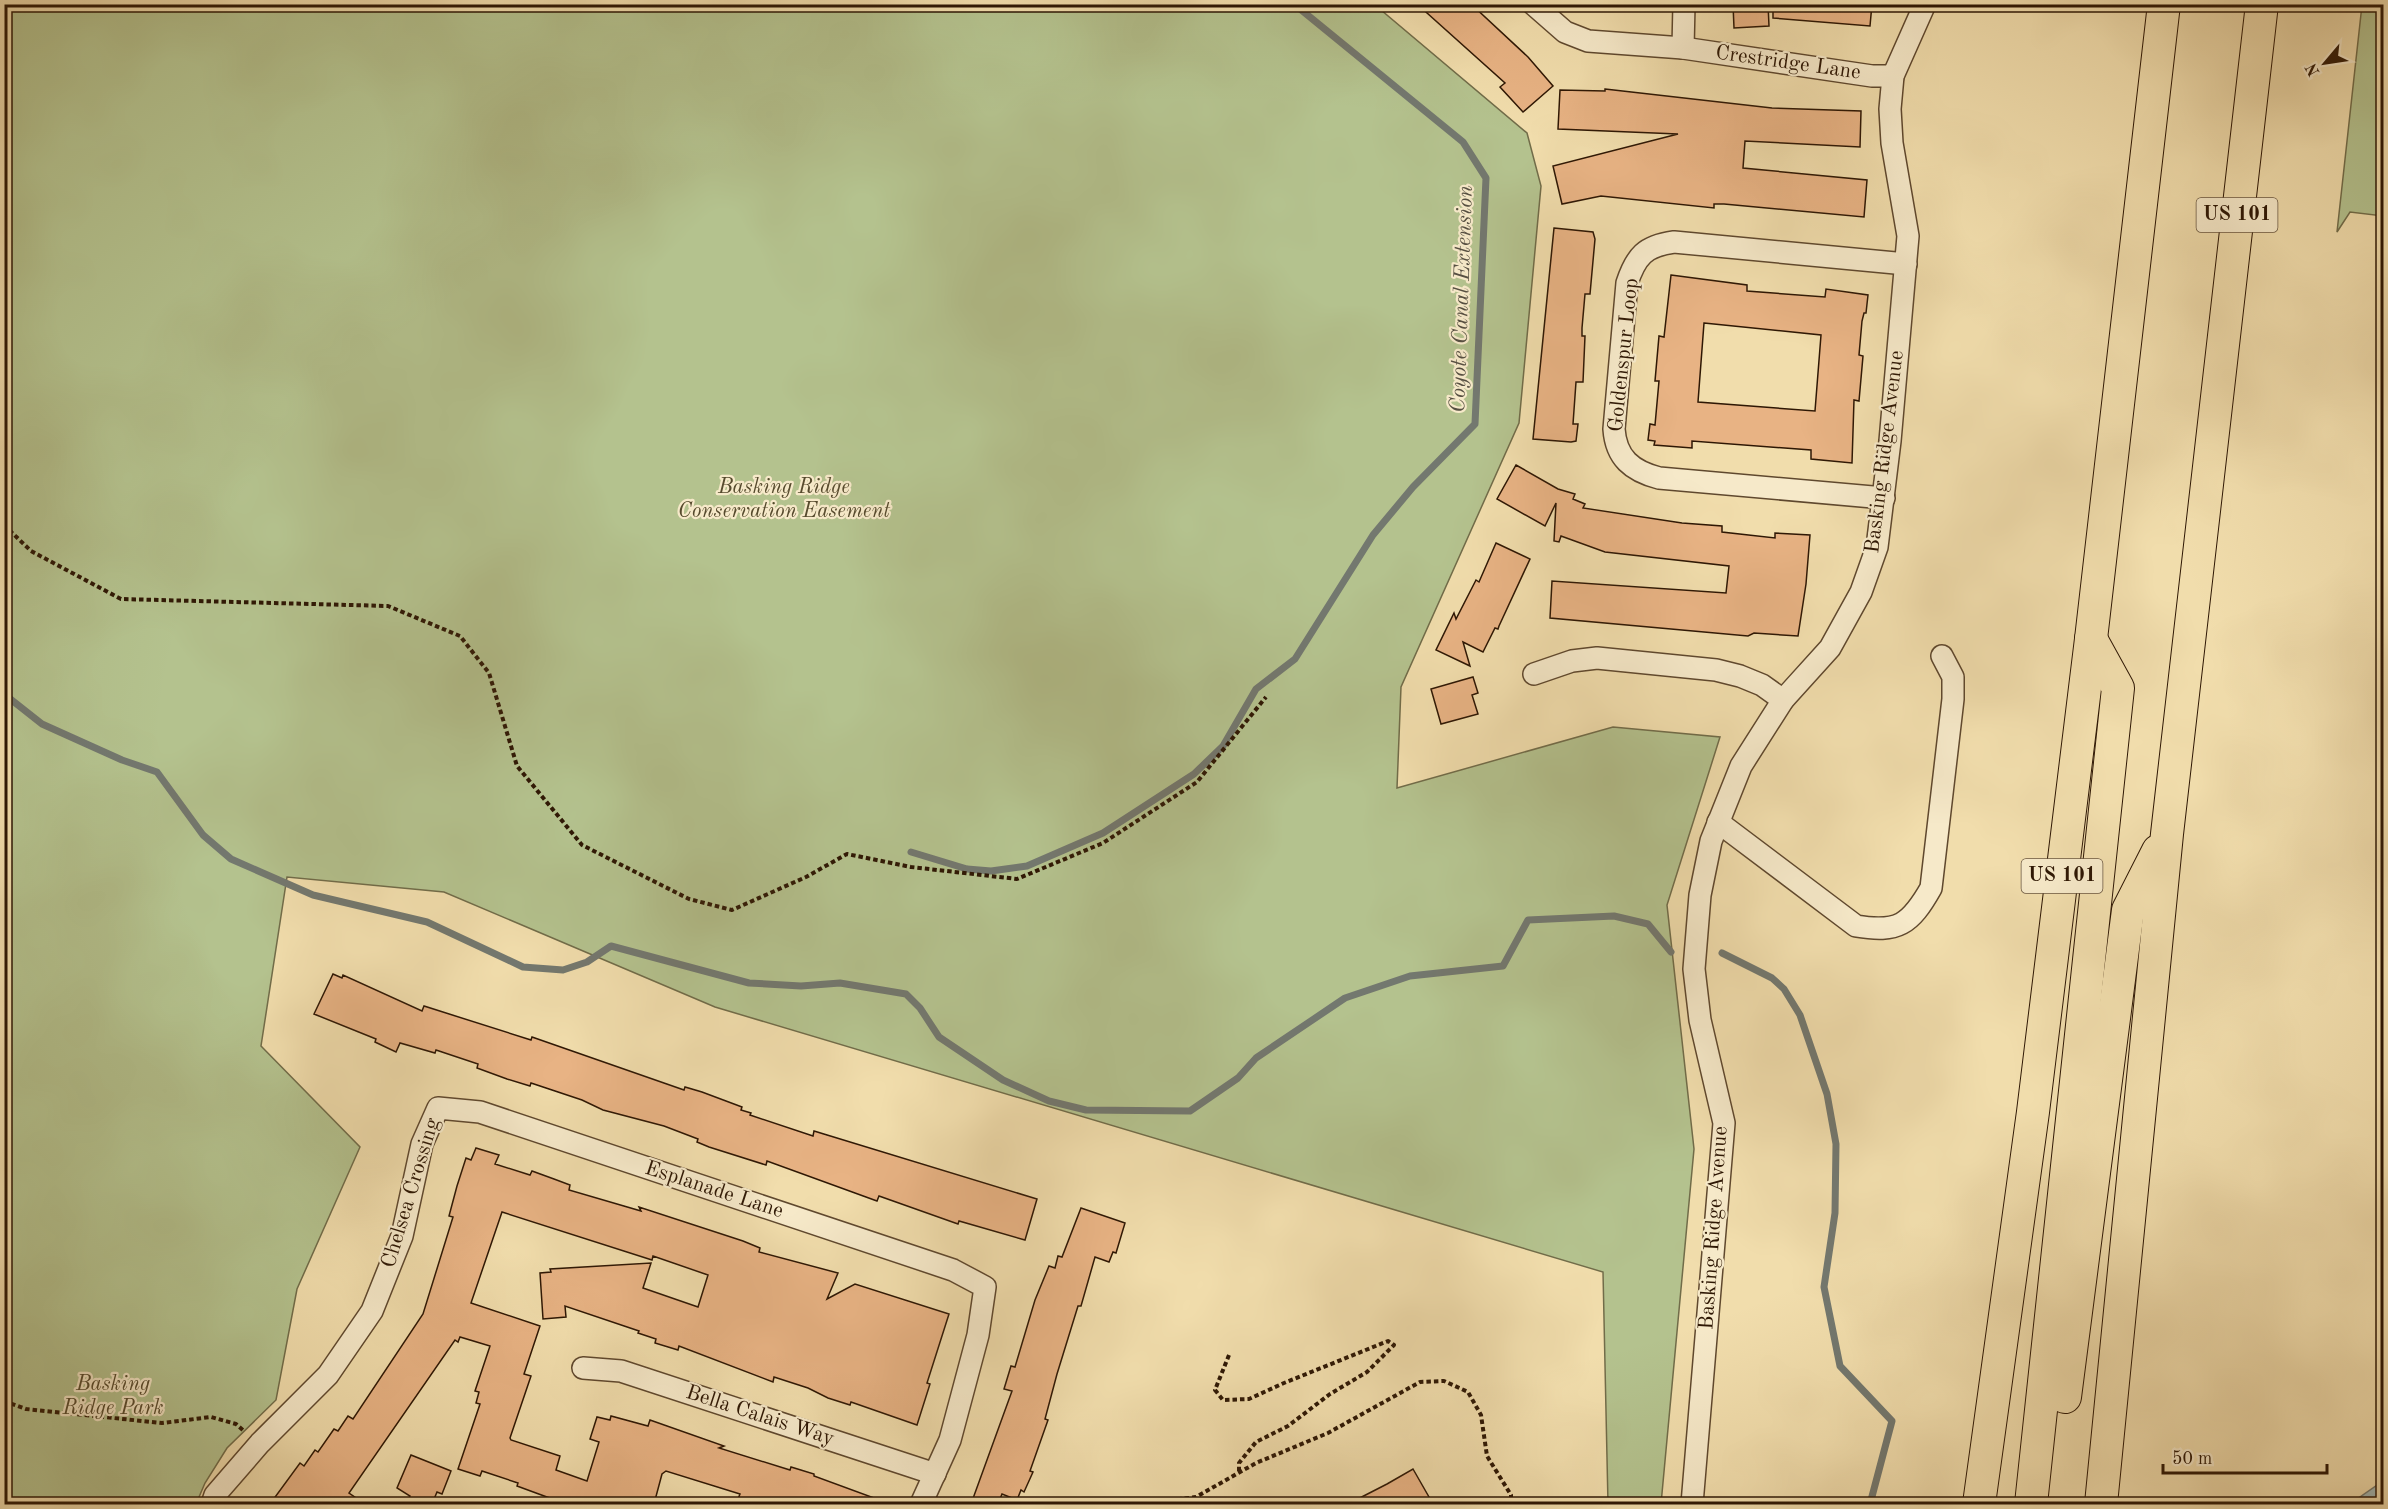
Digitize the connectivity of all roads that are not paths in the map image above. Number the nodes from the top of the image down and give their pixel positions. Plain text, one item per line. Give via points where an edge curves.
1 (1533, 4) edge
2 (1684, 4) edge
3 (1925, 4) edge
4 (2164, 4) edge
5 (2262, 4) edge
6 (1683, 48) junction
7 (1893, 76) junction
8 (1906, 264) junction
9 (1884, 498) junction
10 (2091, 639) junction
11 (1942, 656) dead end
12 (1534, 674) dead end
13 (1783, 700) junction
14 (1718, 822) junction
15 (2167, 834) junction
16 (438, 1108) joint
17 (583, 1368) dead end
18 (935, 1474) junction
19 (1978, 1500) edge
20 (212, 1504) edge
21 (921, 1504) edge
22 (1692, 1504) edge
23 (2031, 1504) edge
24 (2051, 1504) edge
25 (2101, 1504) edge

1 - 6 street, Crestridge Lane via 1576,38
2 - 6 street
3 - 7 street, Basking Ridge Avenue
4 - 10 highway, US 101
5 - 15 highway, US 101
6 - 7 street, Crestridge Lane
7 - 8 street, Basking Ridge Avenue via 1890,120 1905,207
8 - 9 street, Basking Ridge Avenue
8 - 9 street, Goldenspur Loop via 1674,242 1656,244 1643,254 1627,283 1614,429 1615,446 1626,462 1640,473 1659,478
9 - 13 street, Basking Ridge Avenue via 1877,547 1861,591 1830,648
10 - 19 highway, US 101 via 2033,1112
10 - 23 highway via 2118,688
11 - 14 street via 1953,677 1953,699 1931,888 1918,911 1900,925 1883,930 1856,926
12 - 13 street via 1572,661 1597,658 1716,670 1740,676
13 - 14 street, Basking Ridge Avenue via 1741,766
14 - 22 street, Basking Ridge Avenue via 1700,895 1694,969 1700,1020 1724,1123
15 - 24 highway via 2128,910
15 - 25 highway, US 101
16 - 18 street, Esplanade Lane via 480,1112 953,1270 985,1287 978,1335 950,1440
16 - 20 street, Chelsea Crossing via 422,1144 402,1236 372,1311 328,1375 260,1443 215,1495
17 - 18 street, Bella Calais Way via 621,1371
18 - 21 street

